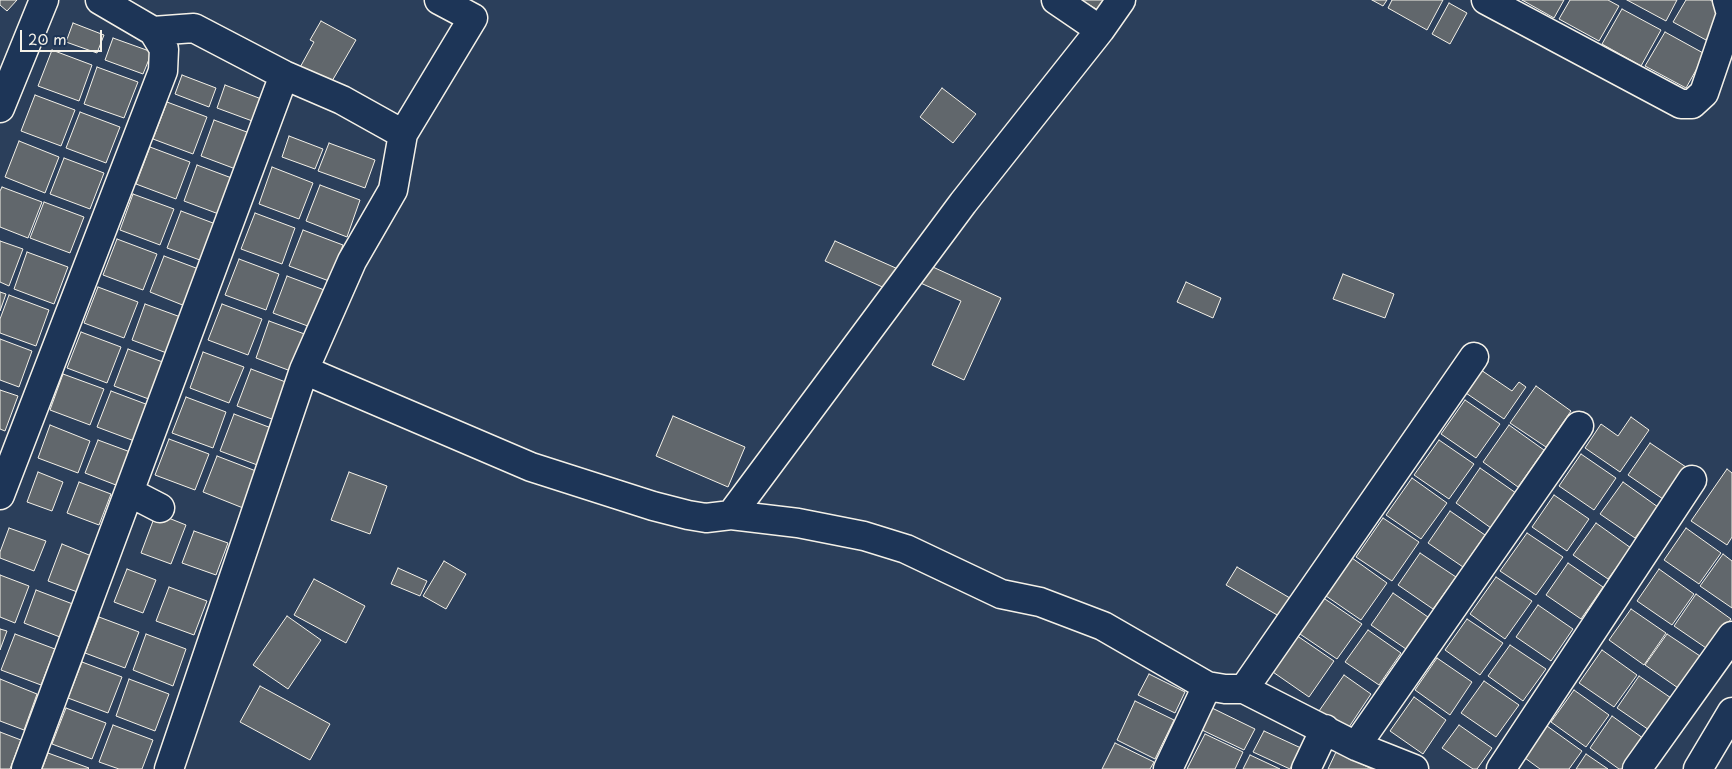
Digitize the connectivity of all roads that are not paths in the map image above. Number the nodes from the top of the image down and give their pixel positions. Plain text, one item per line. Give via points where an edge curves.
1 (44, 0) edge
2 (100, 0) edge
3 (439, 0) edge
4 (1056, 0) edge
5 (1121, 0) edge
6 (1486, 0) edge
7 (1727, 0) edge
8 (479, 9) edge
9 (1100, 30) junction
10 (153, 31) junction
11 (284, 75) junction
12 (0, 108) edge
13 (403, 134) junction
14 (1474, 357) dead end
15 (304, 370) junction
16 (1579, 426) dead end
17 (1692, 480) dead end
18 (129, 492) junction
19 (0, 495) edge
20 (160, 508) dead end
21 (731, 515) junction
22 (1732, 636) edge
23 (1207, 686) junction
24 (1244, 689) junction
25 (1732, 712) edge
26 (1325, 729) junction
27 (1356, 746) junction
28 (26, 769) edge
29 (169, 769) edge
30 (1168, 769) edge
31 (1306, 769) edge
32 (1414, 769) edge
33 (1501, 769) edge
34 (1637, 769) edge
35 (1698, 769) edge

1 - 12 street
2 - 10 street
3 - 8 street
4 - 9 street
5 - 9 street
6 - 7 street via 1681,104 1692,104 1704,93 1731,14
8 - 13 street
9 - 21 street via 963,203
10 - 11 street via 194,28
10 - 19 street via 164,49 163,71
11 - 13 street via 342,100
11 - 18 street
13 - 15 street via 393,190 352,261
14 - 24 street
15 - 21 street via 531,466 688,515 706,518
15 - 29 street
16 - 27 street
17 - 33 street
18 - 20 street
18 - 28 street
21 - 23 street via 864,536 906,549 1001,594 1040,602 1104,626
22 - 34 street
23 - 24 street
23 - 30 street
24 - 26 street
25 - 35 street
26 - 27 street
26 - 31 street
27 - 32 street

